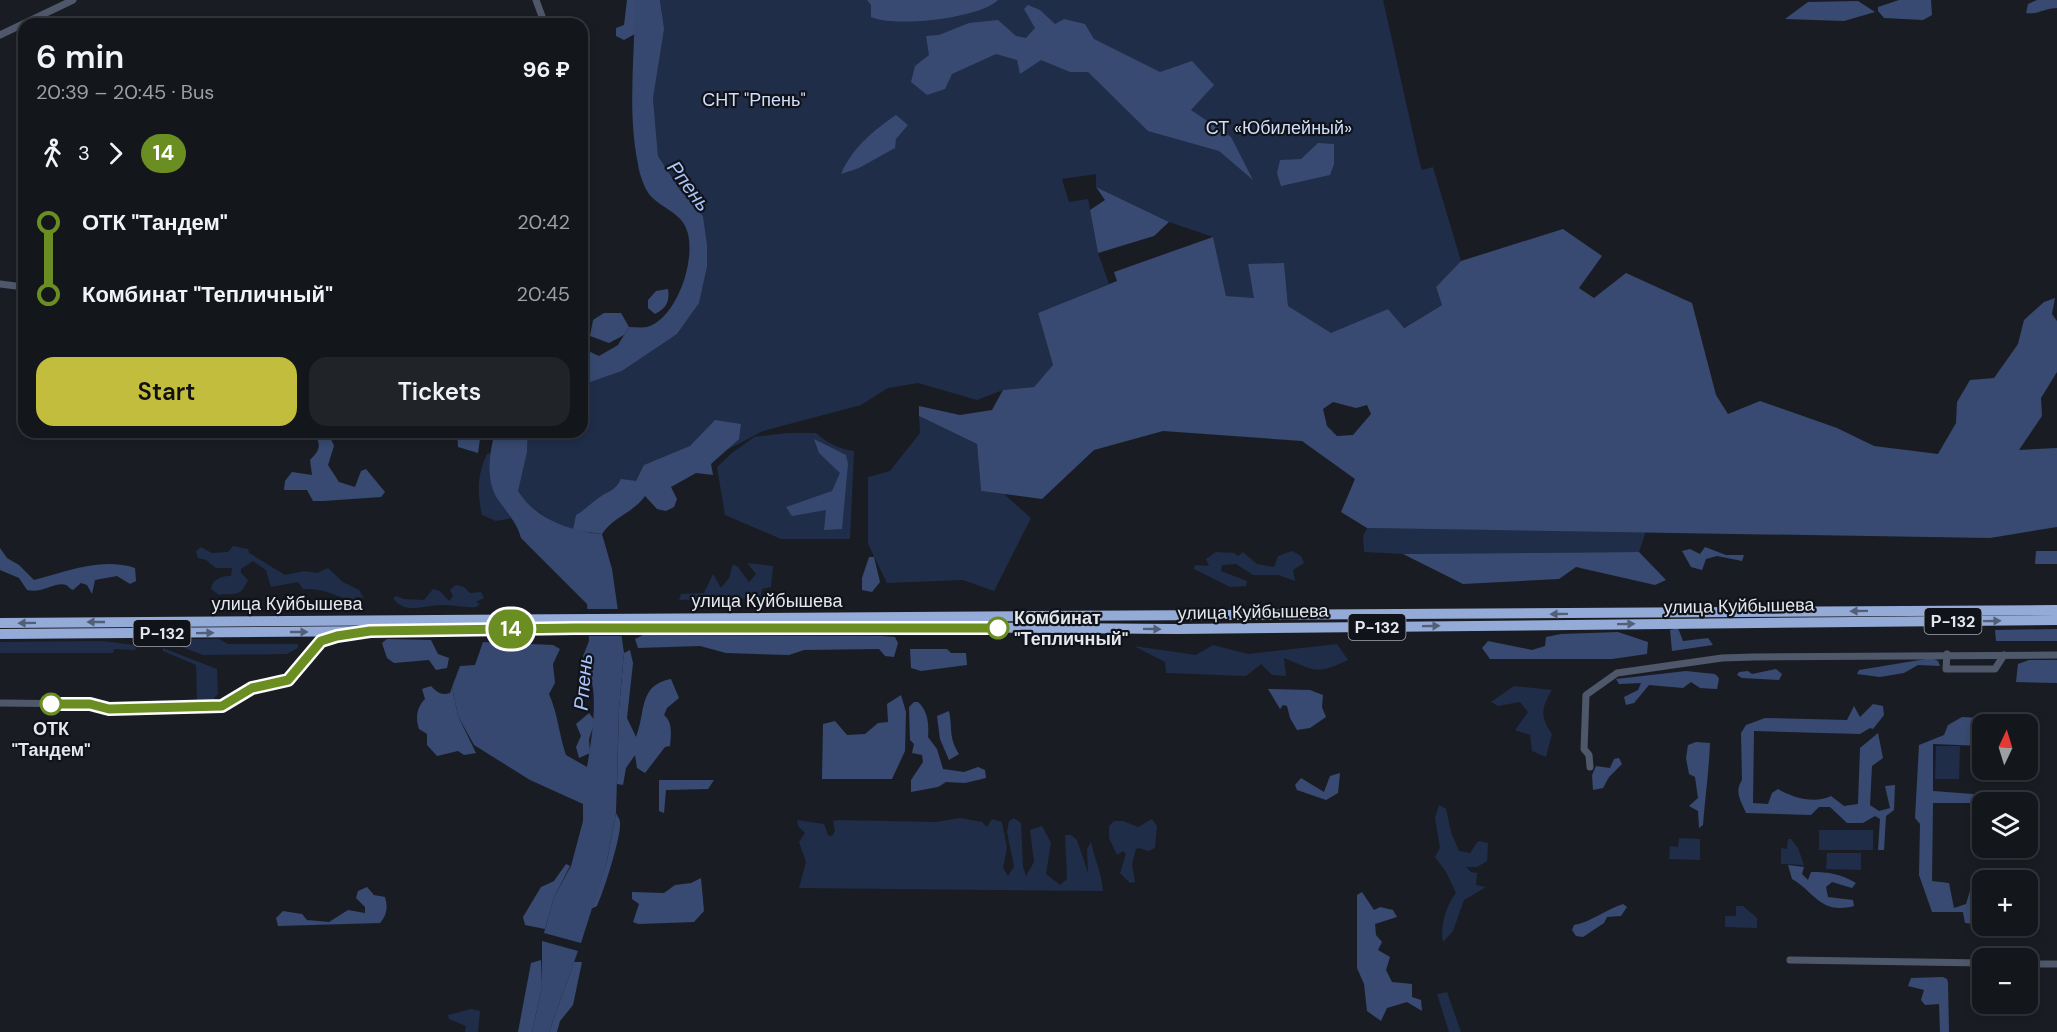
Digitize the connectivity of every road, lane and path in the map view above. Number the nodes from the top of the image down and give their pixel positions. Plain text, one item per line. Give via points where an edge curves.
1 (73, 0) edge
2 (536, 0) edge
3 (35, 18) edge
4 (543, 18) edge
5 (18, 26) edge
6 (0, 35) edge
7 (0, 284) edge
8 (18, 286) edge
9 (2057, 610) edge
10 (2057, 620) edge
11 (0, 623) edge
12 (575, 623) junction
13 (630, 623) junction
14 (370, 631) junction
15 (0, 634) edge
16 (1947, 654) junction
17 (2004, 655) junction
18 (2057, 655) edge
19 (0, 703) edge
20 (1590, 767) dead end
21 (1790, 960) dead end
22 (1972, 963) edge
23 (2038, 964) edge
24 (2057, 964) edge

1 - 3 street
2 - 4 street
5 - 6 street
7 - 8 street
9 -> 13 highway, улица Куйбышева / Р-132
13 -> 10 highway, улица Куйбышева / Р-132 via 1177,629
12 -> 11 highway, улица Куйбышева / Р-132
12 - 13 highway, Р-132
12 - 14 highway, улица Куйбышева / Р-132
15 -> 14 highway, улица Куйбышева / Р-132
14 - 19 street via 321,641 288,680 252,688 222,706 109,709 90,704
16 - 17 street
16 - 17 street via 1946,669 1995,669
16 - 20 street via 1722,658 1617,673 1586,695 1584,749
17 - 18 street
21 - 22 street
23 - 24 street

